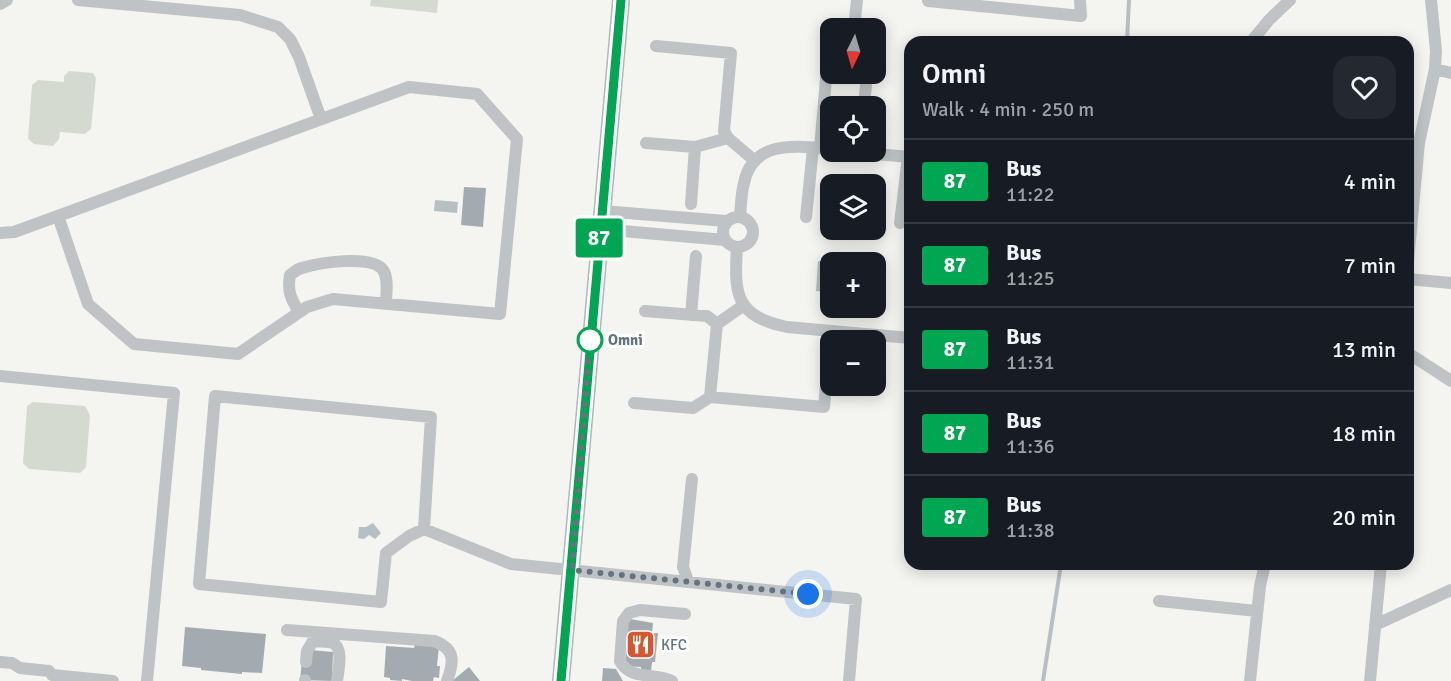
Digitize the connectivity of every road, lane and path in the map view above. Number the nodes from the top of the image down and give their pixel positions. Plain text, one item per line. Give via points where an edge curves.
1 (7, 0) edge
2 (78, 0) edge
3 (621, 0) edge
4 (857, 0) edge
5 (1080, 0) edge
6 (1290, 0) edge
7 (1431, 0) edge
8 (928, 1) edge
9 (965, 2) edge
10 (0, 4) edge
11 (855, 18) edge
12 (1256, 36) edge
13 (656, 46) dead end
14 (1435, 69) junction
15 (1451, 74) edge
16 (321, 119) junction
17 (728, 138) junction
18 (646, 143) dead end
19 (695, 147) junction
20 (820, 148) edge
21 (820, 153) edge
22 (886, 155) edge
23 (904, 157) edge
24 (755, 161) junction
25 (904, 194) edge
26 (1414, 197) edge
27 (691, 204) dead end
28 (602, 211) junction
29 (58, 216) junction
30 (740, 217) junction
31 (806, 217) dead end
32 (726, 221) junction
33 (900, 223) dead end
34 (600, 229) junction
35 (0, 233) edge
36 (725, 240) junction
37 (737, 247) junction
38 (696, 256) dead end
39 (1414, 280) edge
40 (1451, 283) edge
41 (386, 303) junction
42 (744, 305) junction
43 (645, 311) dead end
44 (299, 312) junction
45 (690, 315) junction
46 (717, 324) junction
47 (820, 330) edge
48 (886, 336) edge
49 (904, 337) edge
50 (1414, 357) edge
51 (0, 376) edge
52 (1451, 381) edge
53 (825, 396) edge
54 (710, 397) junction
55 (634, 403) dead end
56 (692, 479) dead end
57 (424, 529) junction
58 (572, 570) junction
59 (1264, 570) edge
60 (1380, 570) edge
61 (688, 581) junction
62 (1451, 590) edge
63 (1159, 601) dead end
64 (1257, 611) junction
65 (685, 614) dead end
66 (1375, 625) junction
67 (287, 630) dead end
68 (0, 662) edge
69 (306, 662) dead end
70 (113, 681) edge
71 (147, 681) edge
72 (337, 681) edge
73 (447, 681) edge
74 (561, 681) edge
75 (672, 681) edge
76 (849, 681) edge
77 (1250, 681) edge
78 (1370, 681) edge

1 - 10 street
2 - 16 street via 240,15 278,27 299,57
3 - 28 main road
4 - 11 street
5 - 9 street via 1081,15
6 - 12 street
7 - 14 street
8 - 9 street
13 - 17 street via 731,53 724,131
14 - 15 street
14 - 26 street via 1419,143
16 - 29 street
16 - 41 street via 409,87 477,93 517,139 500,314
17 - 19 street
17 - 24 street
18 - 19 street
19 - 27 street
20 - 24 street via 777,148
21 - 31 street
22 - 23 street
24 - 30 street via 744,183
25 - 33 street
28 - 32 street
28 - 34 main road
29 - 35 street
29 - 44 street via 88,304 134,344 238,354
30 - 32 street
30 - 37 street via 751,224 753,233 749,241
32 - 36 street via 722,232
34 - 36 street
34 - 58 main road
36 - 37 street
37 - 42 street via 735,276
38 - 45 street
39 - 40 street
41 - 44 street via 333,299
41 - 44 street via 384,271 376,264 344,260 299,268 290,275 288,287
42 - 46 street
42 - 47 street via 768,323
43 - 45 street
45 - 46 street via 707,316
46 - 54 street
48 - 49 street
50 - 52 street
51 - 71 street via 174,393
53 - 54 street via 824,407
54 - 55 street via 693,408
56 - 61 street via 684,567
57 - 57 street via 386,553 381,602 198,584 215,396 431,417
57 - 58 street via 511,564
58 - 61 street
58 - 74 main road
59 - 64 street
60 - 66 street
61 - 76 street via 856,599
62 - 66 street
63 - 64 street
64 - 77 street
65 - 75 street via 640,610 628,613 623,621 623,666 632,672
66 - 78 street
67 - 73 street via 444,644 452,657
68 - 70 street via 49,671 52,675
69 - 72 street via 306,651 314,641 337,645

